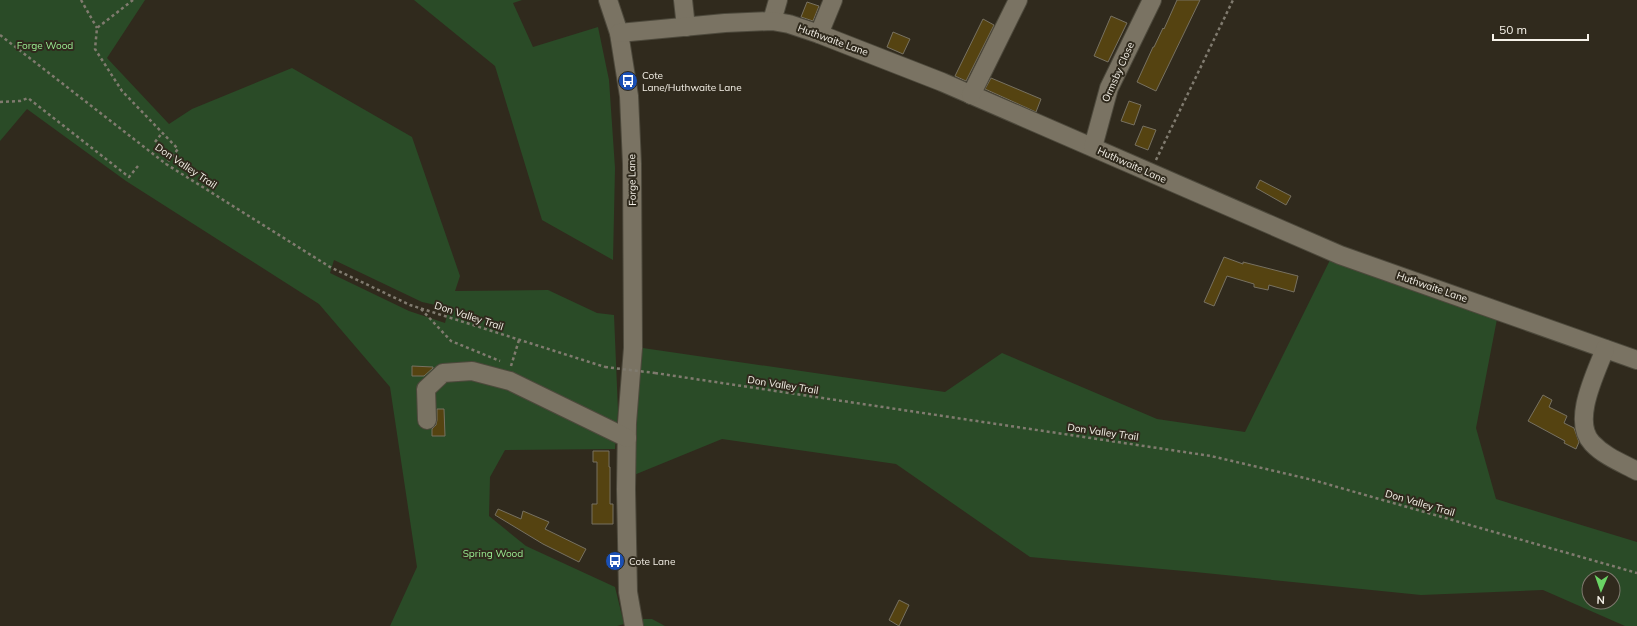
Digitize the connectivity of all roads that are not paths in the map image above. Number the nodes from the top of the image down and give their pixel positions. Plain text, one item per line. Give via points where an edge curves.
1 (608, 0) edge
2 (683, 0) edge
3 (778, 0) edge
4 (833, 0) edge
5 (1018, 0) edge
6 (1152, 0) edge
7 (772, 21) junction
8 (686, 27) junction
9 (619, 33) junction
10 (819, 34) junction
11 (971, 95) junction
12 (1093, 147) junction
13 (1605, 349) junction
14 (1637, 360) edge
15 (427, 420) dead end
16 (628, 438) junction
17 (1637, 471) edge
18 (634, 626) edge

1 - 9 street, Forge Lane
2 - 8 street
3 - 7 street
4 - 10 street
5 - 11 street
6 - 12 street, Ormsby Close via 1109,88
7 - 8 street, Huthwaite Lane
7 - 10 street, Huthwaite Lane
8 - 9 street, Huthwaite Lane
9 - 16 street, Forge Lane via 630,96 633,362
10 - 11 street, Huthwaite Lane
11 - 12 street, Huthwaite Lane
12 - 13 street, Huthwaite Lane via 1340,255
13 - 14 street, Huthwaite Lane
13 - 17 street via 1585,406 1583,417 1588,439 1600,450
15 - 16 street via 426,389 443,373 472,371 510,382
16 - 18 street via 628,592

